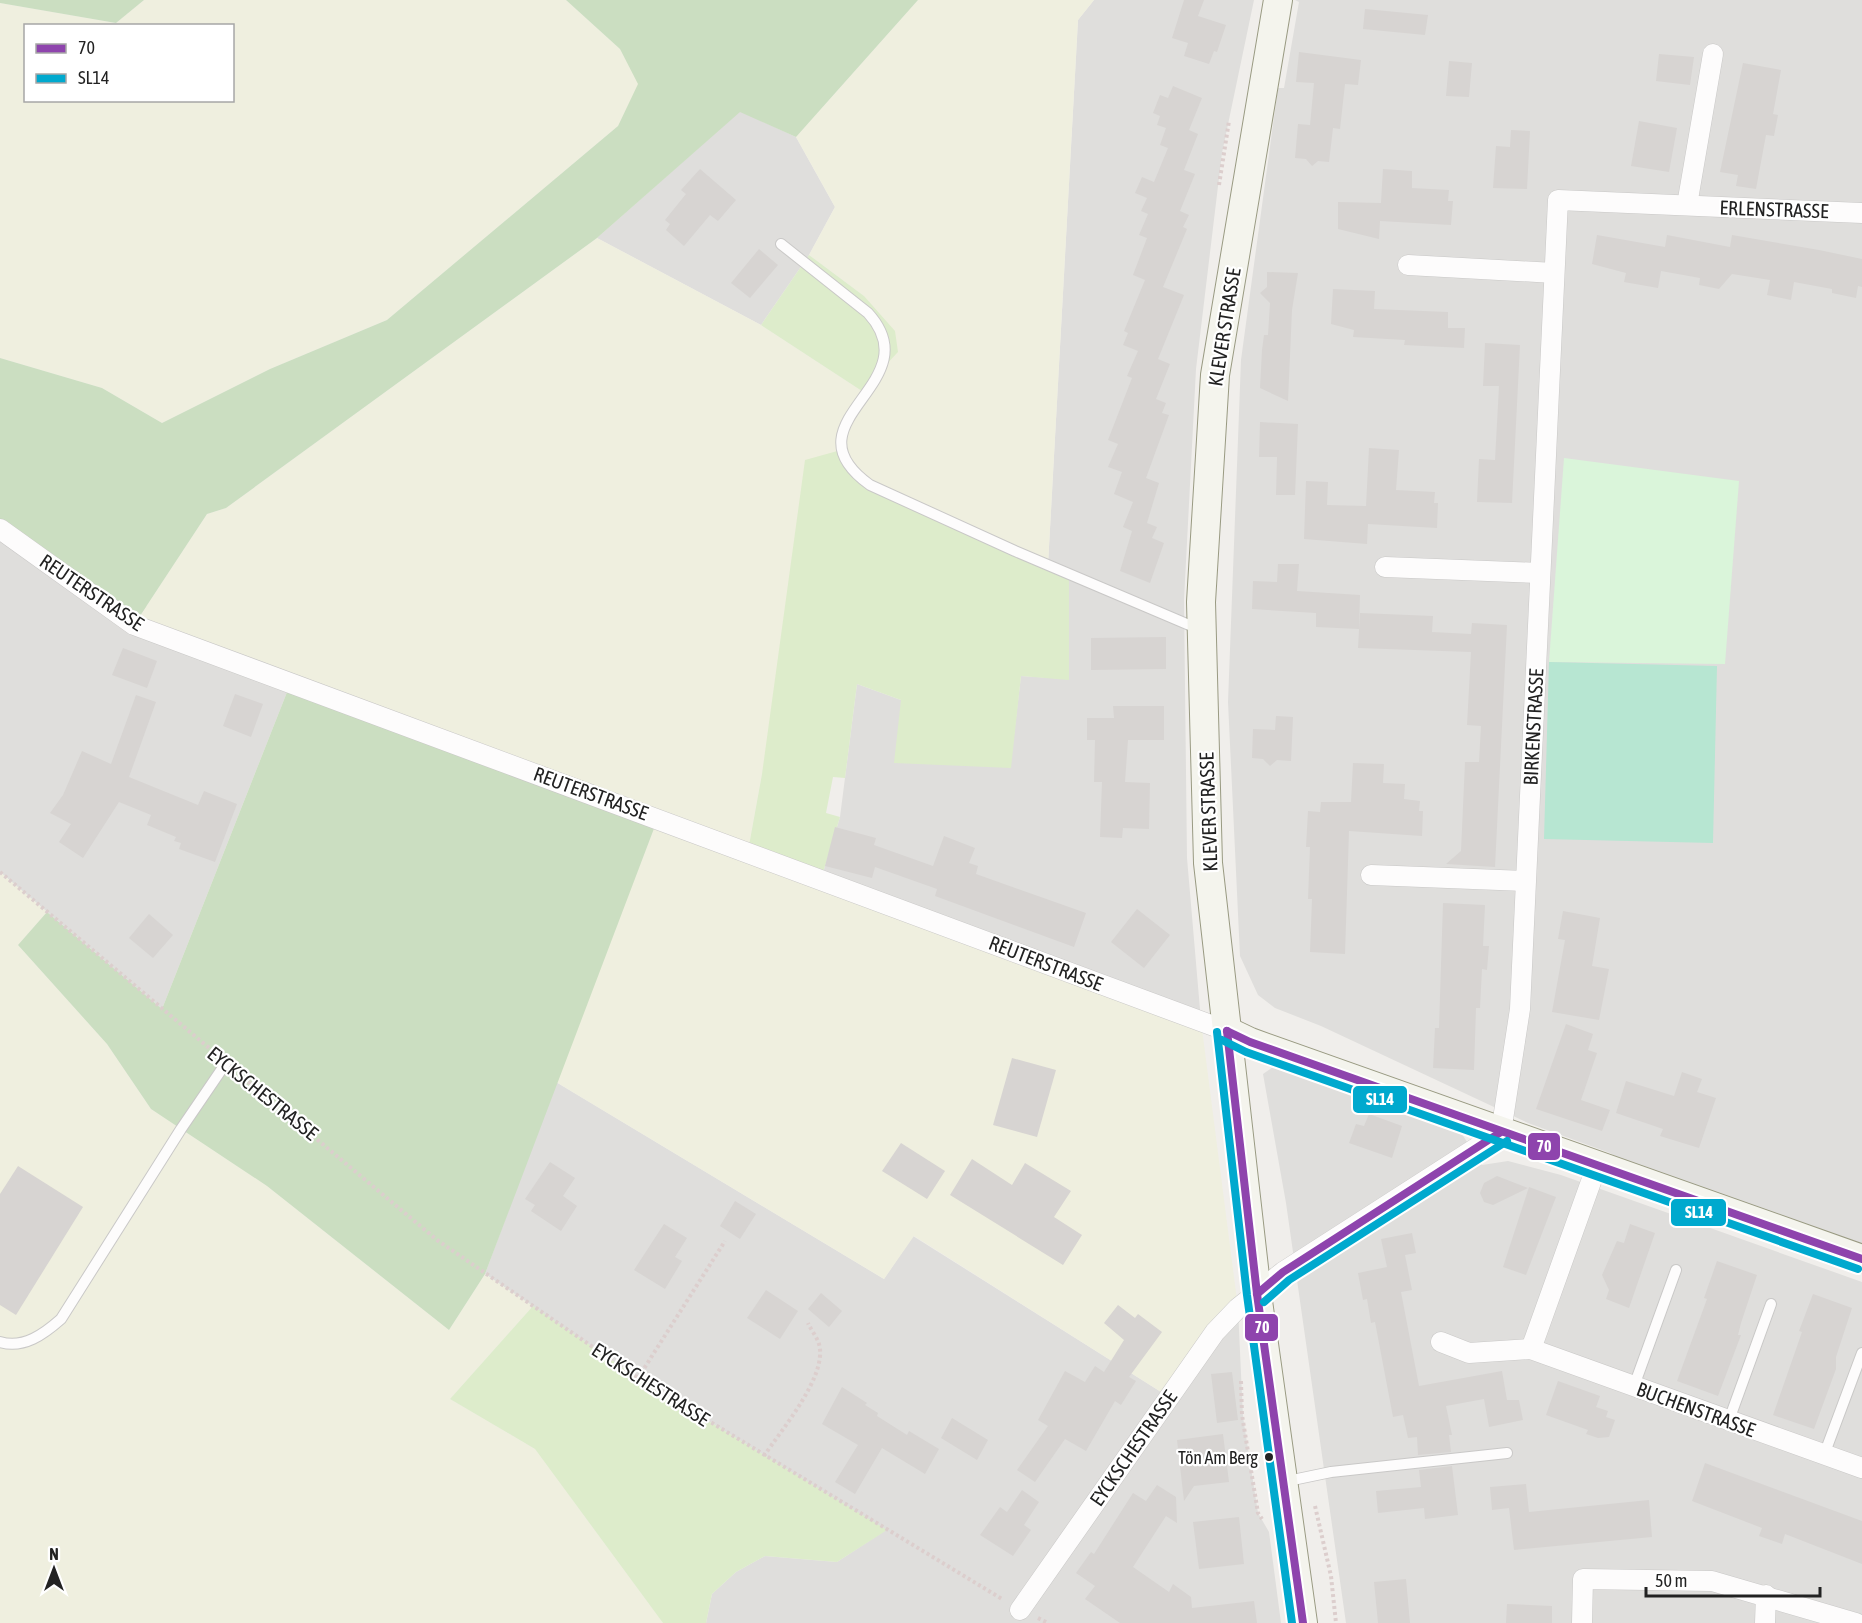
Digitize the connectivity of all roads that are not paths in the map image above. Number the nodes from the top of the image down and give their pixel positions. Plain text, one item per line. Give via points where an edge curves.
1 (1278, 0) edge
2 (1713, 54) dead end
3 (1558, 200) joint
4 (1687, 205) junction
5 (1862, 213) edge
6 (781, 244) dead end
7 (1408, 265) dead end
8 (1554, 273) junction
9 (0, 529) edge
10 (1385, 567) dead end
11 (1540, 573) junction
12 (1202, 631) junction
13 (1371, 875) dead end
14 (1525, 881) junction
15 (1227, 1031) junction
16 (226, 1063) road end
17 (1501, 1132) junction
18 (1597, 1165) junction
19 (1862, 1259) edge
20 (1676, 1270) dead end
21 (1257, 1294) junction
22 (1771, 1304) dead end
23 (0, 1342) edge
24 (1441, 1342) dead end
25 (1531, 1349) junction
26 (1862, 1353) edge
27 (1634, 1386) junction
28 (1729, 1420) junction
29 (1507, 1453) dead end
30 (1824, 1455) junction
31 (1862, 1468) edge
32 (1295, 1480) junction
33 (1766, 1595) junction
34 (1020, 1610) road end
35 (1303, 1623) edge
36 (1582, 1623) edge
37 (1765, 1623) edge
38 (1856, 1623) edge

1 - 12 street, KLEVER STRASSE via 1215,375
2 - 4 street
3 - 4 street, ERLENSTRASSE
3 - 8 street, BIRKENSTRASSE
4 - 5 street, ERLENSTRASSE
6 - 12 lane via 868,314 880,326 886,340 883,368 842,432 845,464 856,475 1015,551
7 - 8 street
8 - 11 street, BIRKENSTRASSE
9 - 15 street, REUTERSTRASSE via 134,624
10 - 11 street
11 - 14 street, BIRKENSTRASSE
12 - 15 street, KLEVER STRASSE via 1208,863
13 - 14 street
14 - 17 street, BIRKENSTRASSE via 1520,1009
15 - 17 street
15 - 21 street, KLEVER STRASSE
16 - 23 lane via 61,1319 49,1330 20,1344
17 - 18 street
17 - 21 street via 1282,1272
18 - 19 street
18 - 25 street
20 - 27 lane
21 - 32 street, KLEVER STRASSE
21 - 34 street, EYCKSCHESTRASSE via 1215,1332
22 - 28 lane
24 - 25 street, BUCHENSTRASSE via 1469,1353
25 - 27 street, BUCHENSTRASSE
26 - 30 lane
27 - 28 street, BUCHENSTRASSE
28 - 30 street, BUCHENSTRASSE
29 - 32 lane via 1331,1472
30 - 31 street, BUCHENSTRASSE
32 - 35 street, KLEVER STRASSE
33 - 36 street via 1712,1581 1583,1579
33 - 37 street
33 - 38 street

